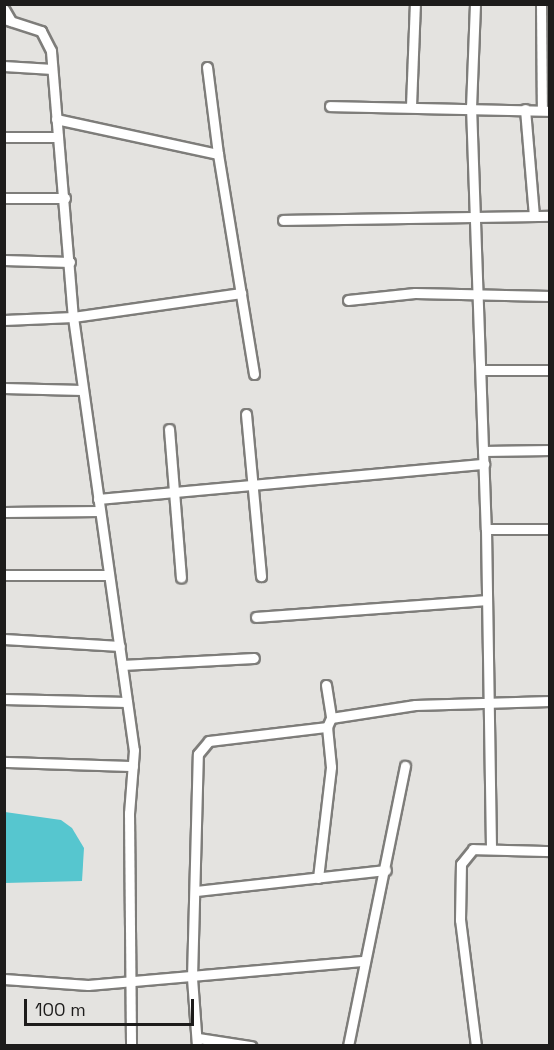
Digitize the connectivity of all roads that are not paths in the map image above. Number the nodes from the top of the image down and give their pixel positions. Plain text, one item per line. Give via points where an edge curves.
1 (415, 4) edge
2 (475, 4) edge
3 (541, 4) edge
4 (4, 9) edge
5 (8, 20) edge
6 (4, 66) edge
7 (207, 67) dead end
8 (52, 69) junction
9 (330, 106) dead end
10 (411, 106) junction
11 (471, 106) junction
12 (525, 109) junction
13 (546, 110) edge
14 (57, 119) junction
15 (4, 137) edge
16 (58, 137) junction
17 (218, 154) junction
18 (4, 198) edge
19 (64, 198) junction
20 (475, 216) junction
21 (534, 216) junction
22 (549, 216) edge
23 (283, 220) dead end
24 (4, 260) edge
25 (70, 262) junction
26 (241, 293) junction
27 (478, 294) junction
28 (549, 296) edge
29 (348, 300) dead end
30 (73, 317) junction
31 (4, 320) edge
32 (481, 370) junction
33 (549, 370) edge
34 (254, 374) dead end
35 (4, 388) edge
36 (82, 390) junction
37 (246, 414) dead end
38 (169, 429) dead end
39 (549, 450) edge
40 (483, 451) junction
41 (484, 465) junction
42 (252, 484) junction
43 (174, 492) junction
44 (98, 499) junction
45 (100, 511) junction
46 (4, 512) edge
47 (486, 529) junction
48 (549, 529) edge
49 (4, 575) edge
50 (109, 575) junction
51 (261, 576) dead end
52 (181, 578) dead end
53 (486, 600) junction
54 (256, 617) dead end
55 (4, 639) edge
56 (120, 646) junction
57 (254, 658) dead end
58 (122, 664) junction
59 (326, 685) dead end
60 (4, 699) edge
61 (549, 701) edge
62 (127, 702) junction
63 (486, 702) junction
64 (329, 722) junction
65 (4, 762) edge
66 (133, 766) junction
67 (405, 766) dead end
68 (491, 848) junction
69 (549, 850) edge
70 (386, 870) junction
71 (318, 878) junction
72 (196, 891) junction
73 (365, 961) junction
74 (192, 978) junction
75 (4, 979) edge
76 (131, 981) junction
77 (198, 1042) edge
78 (131, 1046) edge
79 (251, 1046) edge
80 (348, 1046) edge
81 (476, 1046) edge

1 - 10 street
2 - 11 street
3 - 13 street
4 - 5 street
5 - 8 street via 30,26 46,36
6 - 8 street
7 - 17 street
8 - 14 street
9 - 10 street
10 - 11 street
11 - 12 street
11 - 20 street
12 - 13 street
12 - 21 street
14 - 16 street
14 - 17 street
15 - 16 street
16 - 19 street
17 - 26 street
18 - 19 street
19 - 25 street
20 - 21 street
20 - 23 street
20 - 27 street
21 - 22 street
24 - 25 street
25 - 30 street
26 - 30 street
26 - 34 street
27 - 28 street
27 - 29 street via 415,293
27 - 32 street
30 - 31 street
30 - 36 street
32 - 33 street
32 - 40 street
35 - 36 street
36 - 44 street
37 - 42 street
38 - 43 street
39 - 40 street
40 - 41 street
41 - 42 street
41 - 47 street
42 - 43 street
42 - 51 street
43 - 44 street
43 - 52 street
44 - 45 street
45 - 46 street
45 - 50 street
47 - 48 street
47 - 53 street
49 - 50 street
50 - 56 street
53 - 54 street
53 - 63 street
55 - 56 street
56 - 58 street
57 - 58 street
58 - 62 street
59 - 64 street
60 - 62 street
61 - 63 street
62 - 66 street
63 - 64 street via 415,705
63 - 68 street
64 - 71 street via 331,767
64 - 72 street via 209,741 201,746
65 - 66 street
66 - 76 street via 129,813
67 - 70 street
68 - 69 street
68 - 81 street via 468,851 461,864 460,920
70 - 71 street
70 - 73 street
71 - 72 street
72 - 74 street
73 - 74 street
73 - 80 street
74 - 76 street
74 - 77 street
75 - 76 street via 88,985
76 - 78 street
77 - 79 street

